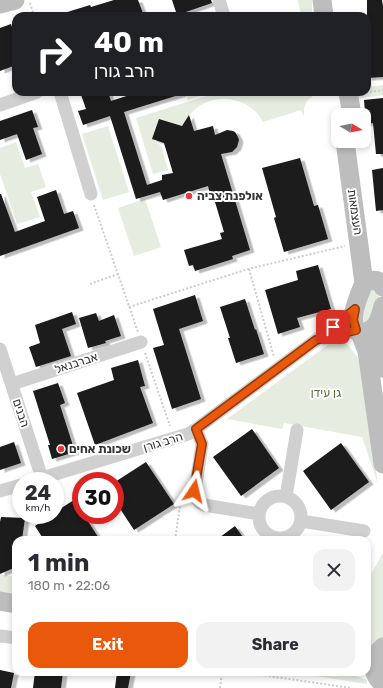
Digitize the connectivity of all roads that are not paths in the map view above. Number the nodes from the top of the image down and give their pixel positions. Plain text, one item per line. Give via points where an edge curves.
1 (15, 0) edge
2 (219, 0) edge
3 (322, 0) edge
4 (333, 0) edge
5 (0, 4) edge
6 (223, 12) edge
7 (324, 12) edge
8 (334, 12) edge
9 (26, 96) edge
10 (61, 96) edge
11 (344, 96) edge
12 (346, 96) edge
13 (0, 105) edge
14 (342, 108) edge
15 (350, 108) edge
16 (347, 148) edge
17 (357, 148) edge
18 (92, 197) road end
19 (378, 283) edge
20 (355, 309) junction
21 (381, 313) edge
22 (358, 331) junction
23 (316, 340) junction
24 (141, 342) road end
25 (0, 349) edge
26 (383, 368) edge
27 (12, 384) junction
28 (196, 429) junction
29 (297, 430) dead end
30 (383, 464) edge
31 (35, 472) edge
32 (61, 472) edge
33 (12, 488) edge
34 (0, 491) edge
35 (286, 497) junction
36 (259, 514) junction
37 (301, 521) junction
38 (364, 531) dead end
39 (270, 536) edge
40 (290, 536) edge
41 (0, 601) edge
42 (12, 603) edge
43 (0, 606) edge
44 (12, 608) edge
45 (0, 636) edge
46 (12, 638) edge

1 - 5 street
2 - 6 street
3 - 7 street
4 - 8 street
9 - 13 street
10 - 18 street
11 - 14 street
12 - 15 street
16 - 19 street, העצמאות
17 - 19 street, העצמאות
19 - 20 street
20 - 22 street via 353,320
20 - 23 street, הרב גורן
21 - 22 street via 372,330
21 - 26 street via 379,341
22 - 23 street, הרב גורן
22 - 30 street via 367,351
23 - 28 street, הרב גורן
24 - 27 street, אברבנאל
25 - 27 street, הבנים
27 - 31 street, הבנים
28 - 32 street, הרב גורן via 174,439
28 - 36 street via 202,444 194,491 197,499 204,505
29 - 35 street
33 - 34 street
35 - 36 street via 273,497 266,501
35 - 37 street via 298,506
36 - 39 street via 261,527
37 - 38 street
37 - 40 street
41 - 42 street
43 - 44 street
45 - 46 street

